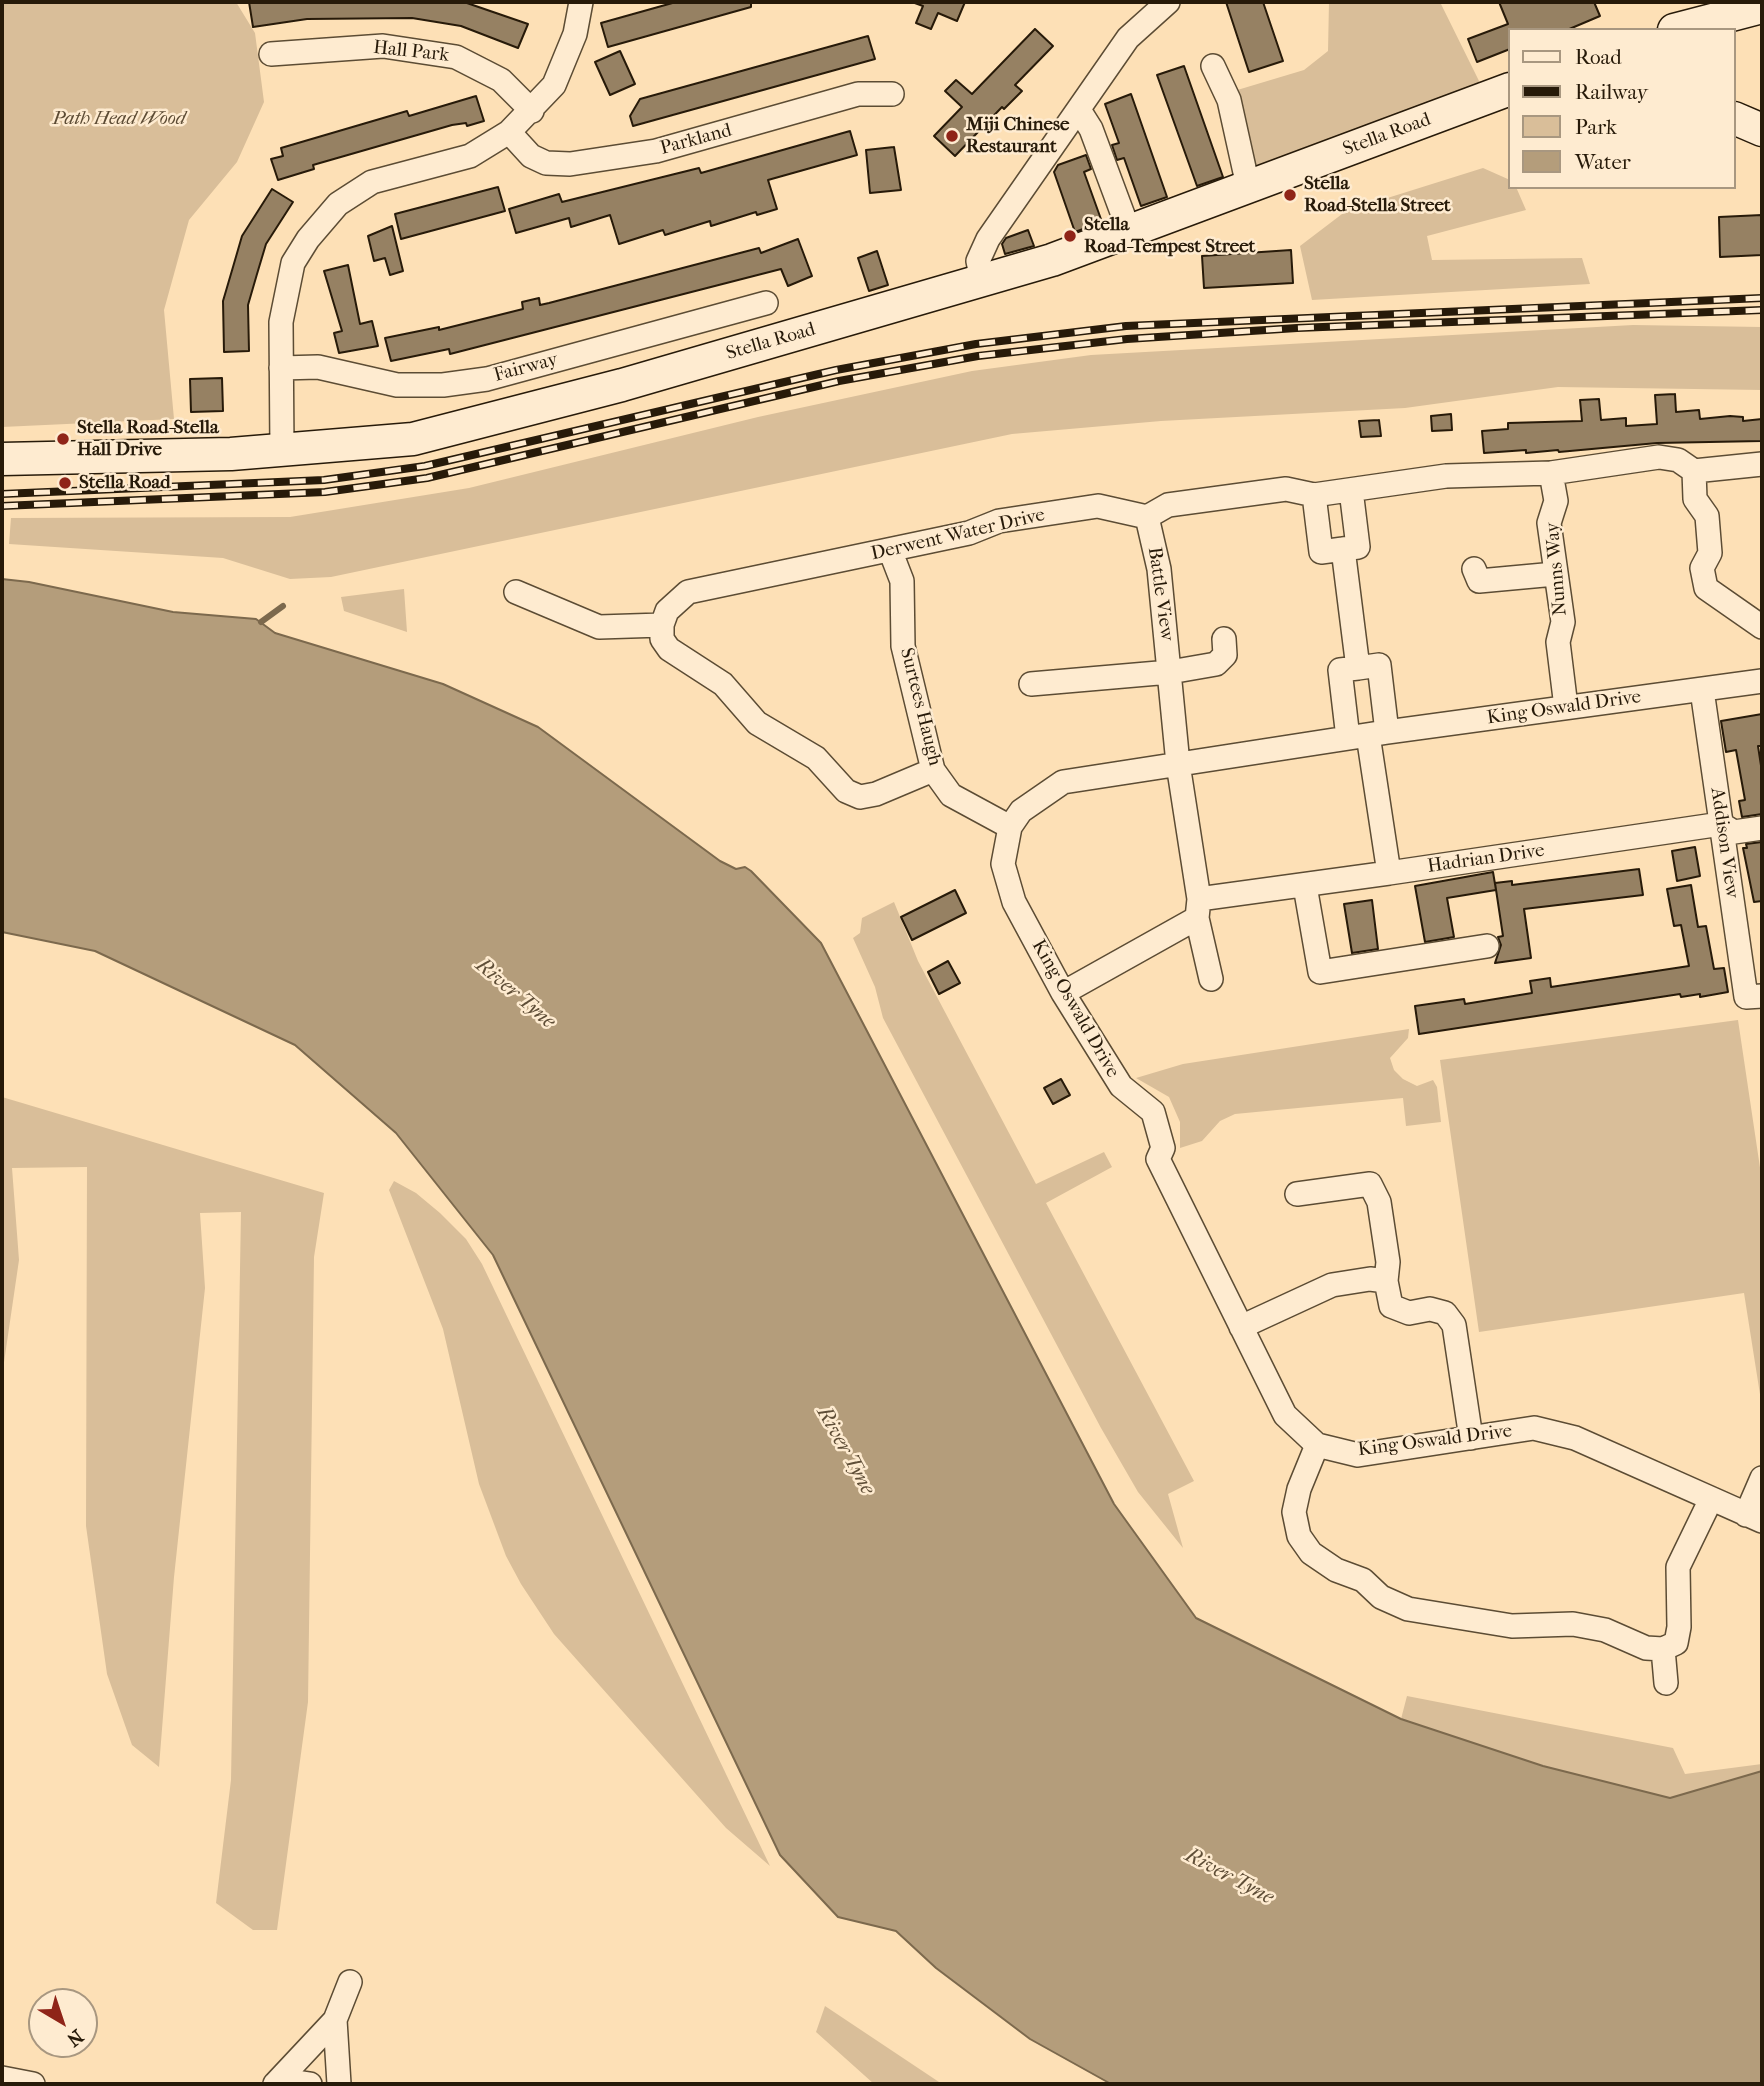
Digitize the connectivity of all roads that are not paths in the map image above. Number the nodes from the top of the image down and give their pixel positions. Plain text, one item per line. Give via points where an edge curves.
1 (581, 2) edge
2 (1168, 2) edge
3 (1762, 7) edge
4 (1682, 28) edge
5 (271, 54) dead end
6 (1213, 66) dead end
7 (1508, 90) edge
8 (892, 94) dead end
9 (1079, 110) junction
10 (532, 111) junction
11 (1736, 119) edge
12 (1762, 130) edge
13 (509, 132) junction
14 (1248, 186) junction
15 (1129, 231) junction
16 (982, 281) junction
17 (766, 303) dead end
18 (281, 368) junction
19 (282, 451) junction
20 (2, 459) edge
21 (1762, 464) edge
22 (1694, 471) junction
23 (1551, 473) junction
24 (1351, 490) junction
25 (1314, 495) junction
26 (1147, 517) junction
27 (1343, 549) junction
28 (890, 550) junction
29 (1474, 569) dead end
30 (1555, 574) junction
31 (516, 592) dead end
32 (662, 625) junction
33 (1762, 627) edge
34 (1224, 639) dead end
35 (1358, 668) junction
36 (1170, 672) junction
37 (1762, 681) edge
38 (1031, 684) dead end
39 (1702, 690) junction
40 (1566, 707) junction
41 (1368, 735) junction
42 (1178, 764) junction
43 (933, 770) junction
44 (1721, 824) junction
45 (1010, 827) junction
46 (1762, 828) edge
47 (1389, 873) junction
48 (1305, 886) junction
49 (1198, 908) junction
50 (1487, 946) dead end
51 (1211, 979) dead end
52 (1063, 993) junction
53 (1754, 996) edge
54 (1297, 1194) dead end
55 (1385, 1281) junction
56 (1241, 1327) junction
57 (1471, 1438) junction
58 (1317, 1445) junction
59 (1762, 1478) edge
60 (1711, 1499) junction
61 (1754, 1518) edge
62 (1663, 1649) junction
63 (1666, 1683) dead end
64 (350, 1982) dead end
65 (335, 2020) junction
66 (2, 2078) edge
67 (33, 2084) edge
68 (275, 2084) edge
69 (310, 2084) edge
70 (339, 2084) edge

1 - 10 street via 565,63
2 - 9 street via 1128,38
3 - 4 main road
5 - 10 street, Hall Park via 383,46 456,57 500,80
6 - 14 street via 1229,100
7 - 14 main road, Stella Road
8 - 13 street, Parkland via 858,94 656,151 581,163 546,163 531,156
9 - 15 street via 1091,129
9 - 16 street via 981,252
10 - 13 street
11 - 12 main road
13 - 18 street via 470,156 372,182 338,204 293,263 281,322
14 - 15 main road, Stella Road
15 - 16 main road, Stella Road
16 - 19 main road, Stella Road via 622,385 413,439
17 - 18 street, Fairway via 487,379 443,385 397,385 318,367
18 - 19 street
19 - 20 main road, Stella Road
21 - 22 street
22 - 23 street via 1678,460 1660,457
22 - 33 street via 1695,499 1707,516 1710,553 1702,568 1706,588
23 - 24 street via 1446,476
23 - 30 street, Nunns Way via 1556,501 1549,523
24 - 25 street
24 - 27 street via 1358,547
25 - 26 street via 1286,489 1168,505
25 - 27 street via 1321,552
26 - 28 street, Derwent Water Drive via 1098,506 999,521 969,533
26 - 36 street, Battle View via 1159,569
27 - 35 street
28 - 32 street, Derwent Water Drive via 688,592 667,611
28 - 43 street, Surtees Haugh via 902,581 903,646
29 - 30 street via 1479,582
30 - 40 street, Nunns Way via 1563,622 1558,642
31 - 32 street via 599,627
32 - 43 street via 662,639 669,649 723,684 757,723 816,758 846,791 860,797 876,794
34 - 36 street via 1225,655 1216,664
35 - 41 street via 1340,670
35 - 41 street via 1378,665
36 - 38 street
36 - 42 street, Battle View
37 - 39 street, King Oswald Drive
39 - 40 street, King Oswald Drive
39 - 44 street, Addison View
40 - 41 street, King Oswald Drive
41 - 42 street, King Oswald Drive
41 - 47 street
42 - 45 street, King Oswald Drive via 1063,782 1021,811
42 - 49 street, Battle View
43 - 45 street, Surtees Haugh via 951,795
44 - 46 street, Hadrian Drive via 1734,832
44 - 47 street, Hadrian Drive
44 - 53 street, Addison View
45 - 52 street, King Oswald Drive via 1003,864 1014,902
47 - 48 street, Hadrian Drive
48 - 49 street, Hadrian Drive
48 - 50 street via 1320,972
49 - 51 street, Battle View
49 - 52 street
52 - 56 street, King Oswald Drive via 1121,1086 1153,1111 1163,1148 1158,1160
54 - 55 street via 1370,1184 1379,1202 1388,1262
55 - 56 street via 1332,1285
55 - 57 street via 1391,1306 1409,1313 1430,1309 1445,1313 1454,1325
56 - 58 street, King Oswald Drive via 1285,1415
57 - 58 street, King Oswald Drive via 1358,1455
57 - 60 street, King Oswald Drive via 1534,1428 1575,1438
58 - 62 street via 1298,1489 1294,1512 1299,1536 1311,1553 1336,1570 1363,1580 1381,1597 1408,1609 1512,1626 1573,1624 1605,1630 1646,1648
59 - 61 street
60 - 61 street, King Oswald Drive
60 - 62 street via 1678,1567 1679,1627 1676,1643
62 - 63 street
64 - 65 street
65 - 68 street
65 - 70 street
66 - 67 street
68 - 69 street

